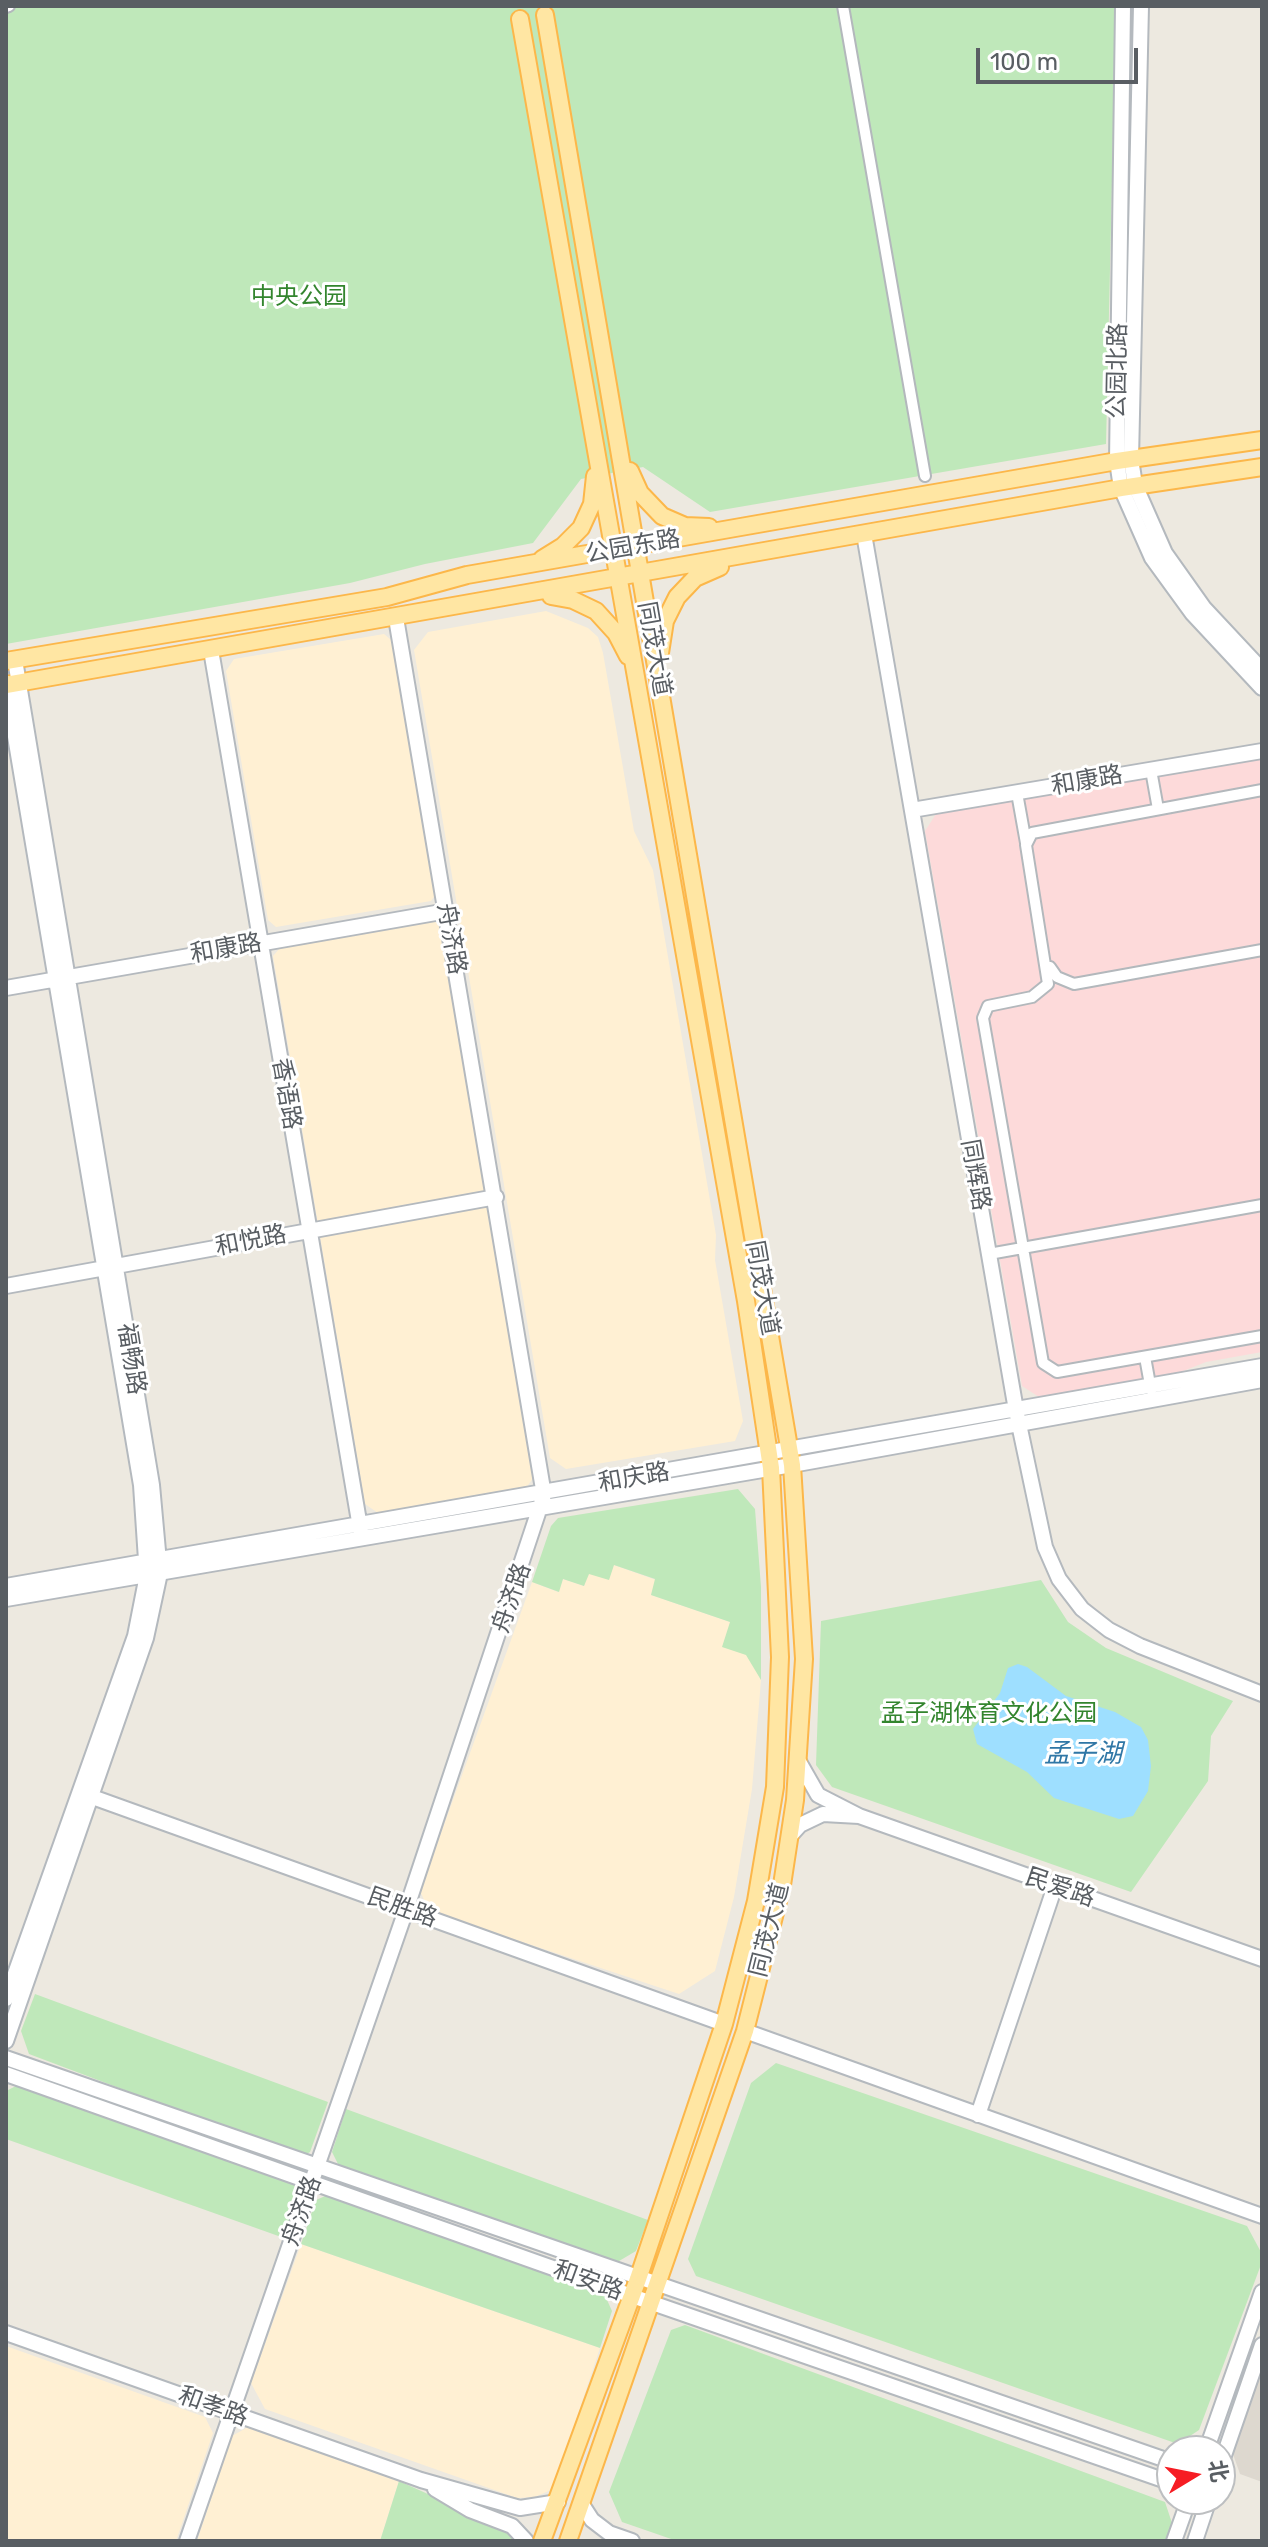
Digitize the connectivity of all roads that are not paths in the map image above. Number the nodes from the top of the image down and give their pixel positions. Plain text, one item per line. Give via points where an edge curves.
1 (843, 6) edge
2 (1123, 6) edge
3 (1141, 6) edge
4 (545, 15) dead end
5 (520, 19) dead end
6 (1262, 440) edge
7 (622, 453) junction
8 (597, 458) junction
9 (1124, 460) junction
10 (1262, 467) edge
11 (925, 476) dead end
12 (1128, 486) junction
13 (742, 528) junction
14 (864, 534) junction
15 (637, 547) junction
16 (615, 550) junction
17 (747, 555) junction
18 (532, 564) junction
19 (642, 575) junction
20 (620, 579) junction
21 (537, 594) junction
22 (396, 618) junction
23 (211, 650) junction
24 (10, 661) edge
25 (657, 666) junction
26 (1262, 670) edge
27 (636, 671) junction
28 (9, 684) edge
29 (1262, 688) edge
30 (1262, 751) edge
31 (1151, 770) junction
32 (1262, 790) edge
33 (1017, 793) junction
34 (1158, 809) junction
35 (912, 810) junction
36 (1026, 845) junction
37 (447, 911) junction
38 (261, 943) junction
39 (1262, 950) edge
40 (1046, 959) junction
41 (62, 978) junction
42 (6, 988) edge
43 (496, 1197) junction
44 (1262, 1205) edge
45 (309, 1231) junction
46 (1023, 1248) junction
47 (989, 1254) junction
48 (110, 1267) junction
49 (6, 1286) edge
50 (1262, 1336) edge
51 (1145, 1357) junction
52 (1262, 1366) edge
53 (1262, 1380) edge
54 (1151, 1392) junction
55 (1017, 1416) junction
56 (790, 1457) junction
57 (770, 1461) junction
58 (543, 1501) junction
59 (361, 1532) junction
60 (153, 1567) junction
61 (6, 1586) edge
62 (6, 1599) edge
63 (1262, 1694) edge
64 (798, 1760) junction
65 (86, 1795) junction
66 (859, 1816) junction
67 (790, 1836) junction
68 (1055, 1886) junction
69 (406, 1910) junction
70 (1262, 1959) edge
71 (6, 1999) edge
72 (724, 2024) junction
73 (745, 2031) junction
74 (6, 2041) edge
75 (6, 2058) edge
76 (6, 2074) edge
77 (978, 2115) junction
78 (315, 2175) junction
79 (1262, 2216) edge
80 (638, 2279) junction
81 (658, 2287) junction
82 (1262, 2292) edge
83 (632, 2296) junction
84 (653, 2304) junction
85 (6, 2333) edge
86 (1262, 2345) edge
87 (231, 2413) junction
88 (1212, 2435) edge
89 (1231, 2435) edge
90 (1156, 2457) edge
91 (1156, 2477) edge
92 (421, 2480) junction
93 (558, 2502) junction
94 (581, 2503) junction
95 (1183, 2515) edge
96 (1204, 2515) edge
97 (187, 2541) edge
98 (526, 2541) edge
99 (542, 2541) edge
100 (568, 2541) edge
101 (632, 2541) edge
102 (1174, 2541) edge
103 (1195, 2541) edge

1 - 11 street
2 - 9 street, 公园北路
3 - 9 street, 公园北路
4 - 7 main road, 同茂大道
5 - 8 main road, 同茂大道
6 - 9 main road, 公园东路
7 - 13 main road via 640,493 662,516 685,526
7 - 15 main road, 同茂大道
8 - 16 main road, 同茂大道
8 - 18 main road via 592,504 581,528
9 - 12 street, 公园北路
9 - 13 main road, 公园东路
10 - 12 main road, 公园东路
12 - 14 main road, 公园东路
12 - 26 street, 公园北路 via 1165,553 1204,608
12 - 29 street, 公园北路 via 1152,558 1192,613
13 - 15 main road, 公园东路
14 - 17 main road, 公园东路
14 - 35 street, 同辉路
15 - 16 main road, 公园东路
15 - 19 main road, 同茂大道
16 - 18 main road, 公园东路
16 - 20 main road, 同茂大道
17 - 19 main road, 公园东路
17 - 25 main road via 695,578 677,597 665,621
18 - 24 main road, 公园东路 via 387,597
19 - 20 main road, 公园东路
19 - 25 main road, 同茂大道
20 - 21 main road, 公园东路
20 - 27 main road, 同茂大道
21 - 22 main road, 公园东路
21 - 27 main road via 573,600 596,611 616,633
22 - 23 main road, 公园东路
22 - 37 street, 舟济路
23 - 28 main road, 公园东路
23 - 38 street, 香语路
24 - 28 street, 福畅路
25 - 56 main road, 同茂大道
27 - 57 main road, 同茂大道
28 - 41 street, 福畅路
30 - 31 street, 和康路
31 - 33 street, 和康路
31 - 34 street
32 - 34 street
33 - 35 street, 和康路
33 - 36 street
34 - 36 street via 1038,830
35 - 47 street, 同辉路
36 - 40 street
37 - 38 street, 和康路
37 - 43 street, 舟济路
38 - 41 street, 和康路
38 - 45 street, 香语路
39 - 40 street via 1074,984 1057,977
40 - 46 street via 1045,989 988,1006 983,1018
41 - 42 street, 和康路
41 - 48 street, 福畅路
43 - 45 street, 和悦路
43 - 58 street, 舟济路
44 - 46 street
45 - 48 street, 和悦路
45 - 59 street, 香语路
46 - 47 street
46 - 51 street via 1043,1363 1050,1370
47 - 55 street, 同辉路
48 - 49 street, 和悦路
48 - 60 street, 福畅路 via 152,1485
50 - 51 street
51 - 54 street
52 - 54 street, 和庆路
53 - 54 street, 和庆路
54 - 55 street, 和庆路
55 - 56 street, 和庆路
55 - 63 street, 同辉路 via 1045,1547 1059,1579 1082,1609 1140,1646
56 - 57 street, 和庆路
56 - 64 main road, 同茂大道 via 804,1659
57 - 58 street, 和庆路
57 - 72 main road, 同茂大道 via 780,1657 775,1787 756,1901
58 - 59 street, 和庆路
58 - 69 street, 舟济路
59 - 60 street, 和庆路
60 - 61 street, 和庆路
60 - 62 street, 和庆路
60 - 65 street, 福畅路 via 146,1638
64 - 66 street via 818,1795
64 - 67 main road, 同茂大道
65 - 69 street, 民胜路
65 - 71 street, 福畅路
65 - 74 street, 福畅路
66 - 67 street via 823,1814
66 - 68 street, 民爱路
67 - 73 main road, 同茂大道
68 - 70 street, 民爱路
68 - 77 street
69 - 72 street, 民胜路
69 - 78 street, 舟济路
72 - 80 main road, 同茂大道
73 - 77 street
73 - 81 main road, 同茂大道
75 - 78 street, 和安路
76 - 78 street, 和安路
77 - 79 street
78 - 80 street, 和安路
78 - 83 street, 和安路
78 - 87 street, 舟济路
80 - 81 street, 和安路
80 - 83 main road, 同茂大道
81 - 84 main road, 同茂大道
81 - 90 street, 和安路
82 - 88 street
83 - 84 street, 和安路
83 - 93 main road, 同茂大道
84 - 91 street, 和安路
84 - 94 main road, 同茂大道
85 - 87 street, 和孝路
86 - 89 street
87 - 92 street, 和孝路
87 - 97 street, 舟济路
92 - 93 street via 520,2508
92 - 98 street via 470,2510 512,2526
93 - 99 main road, 同茂大道
94 - 100 main road, 同茂大道
94 - 101 street via 609,2533
95 - 102 street
96 - 103 street

